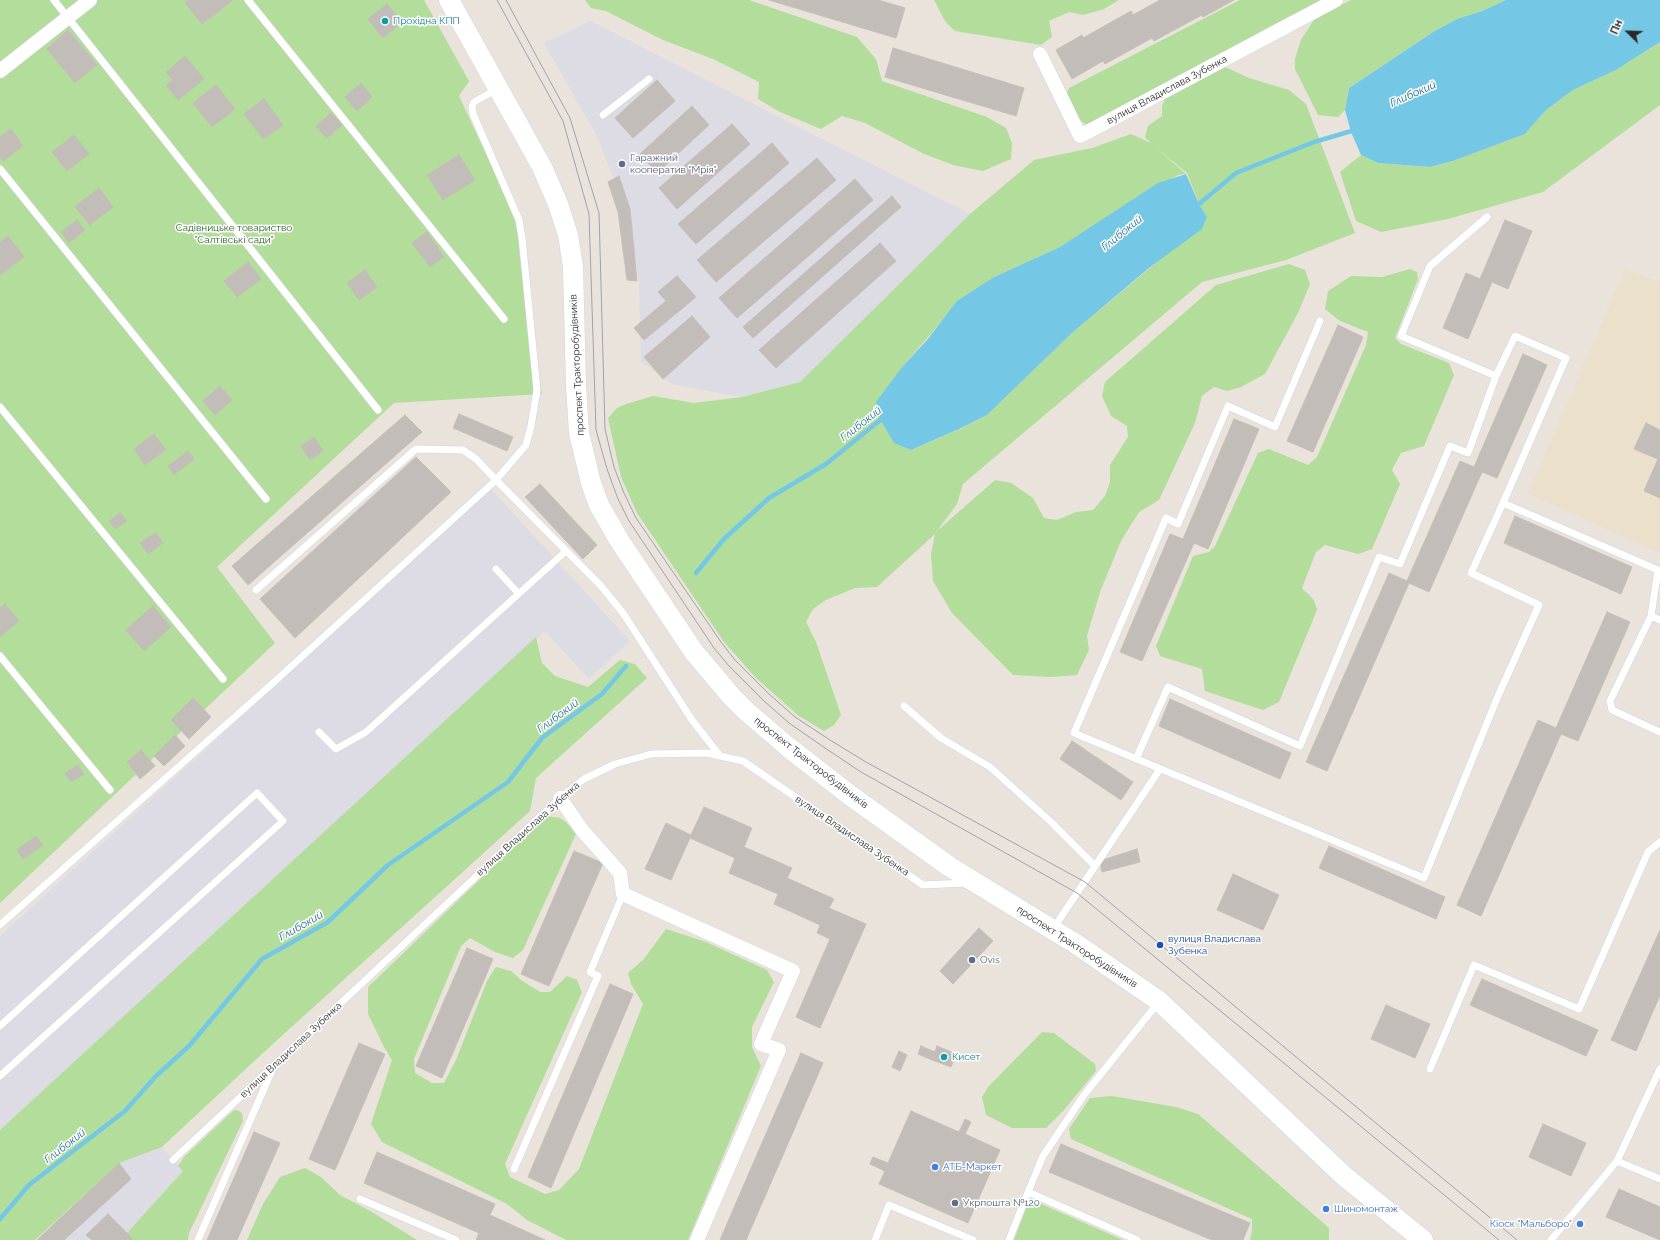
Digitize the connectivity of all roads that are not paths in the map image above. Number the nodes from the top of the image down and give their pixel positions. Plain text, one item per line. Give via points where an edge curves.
1 (54, 0) edge
2 (90, 0) edge
3 (248, 0) edge
4 (449, 0) edge
5 (1336, 0) edge
6 (68, 18) junction
7 (1040, 54) dead end
8 (0, 71) edge
9 (649, 79) dead end
10 (497, 89) junction
11 (603, 115) dead end
12 (0, 169) edge
13 (1487, 217) dead end
14 (504, 319) dead end
15 (1320, 321) dead end
16 (1496, 376) junction
17 (0, 407) edge
18 (378, 410) dead end
19 (496, 480) junction
20 (266, 500) dead end
21 (1503, 503) junction
22 (566, 551) junction
23 (496, 569) dead end
24 (256, 590) dead end
25 (518, 593) junction
26 (1651, 616) junction
27 (1660, 620) edge
28 (0, 656) edge
29 (223, 679) dead end
30 (904, 706) dead end
31 (320, 732) dead end
32 (1660, 732) edge
33 (720, 756) junction
34 (1136, 759) junction
35 (1160, 769) junction
36 (110, 790) dead end
37 (560, 798) junction
38 (1660, 842) edge
39 (1095, 866) junction
40 (974, 882) junction
41 (623, 894) junction
42 (0, 925) edge
43 (1053, 929) junction
44 (1159, 1001) junction
45 (0, 1026) edge
46 (275, 1065) junction
47 (1430, 1068) dead end
48 (1660, 1069) edge
49 (0, 1076) edge
50 (174, 1160) dead end
51 (1617, 1161) junction
52 (514, 1169) dead end
53 (1660, 1179) edge
54 (1028, 1192) junction
55 (360, 1198) dead end
56 (439, 1237) edge
57 (198, 1240) edge
58 (456, 1240) edge
59 (697, 1240) edge
60 (874, 1240) edge
61 (973, 1240) edge
62 (1009, 1240) edge
63 (1137, 1240) edge
64 (1423, 1240) edge
65 (1550, 1240) edge

1 - 6 lane
2 - 6 street
3 - 14 lane
4 - 10 main road, проспект Тракторобудівників
5 - 7 street, вулиця Владислава Зубенка via 1080,136
6 - 8 street
6 - 18 lane
9 - 11 lane
10 - 19 lane via 474,102 472,107 519,220 537,390 532,426 526,445
10 - 40 main road, проспект Тракторобудівників via 542,167 568,235 573,267 579,433 584,460 599,505 619,540 694,652 732,697 765,729 912,841
12 - 20 lane
13 - 16 lane via 1430,266 1401,336
15 - 34 lane via 1275,427 1228,406 1178,524 1166,518 1074,733
16 - 21 lane via 1515,336 1566,358
16 - 34 lane via 1468,453 1450,446 1400,564 1379,557 1300,746 1168,687
17 - 29 lane
19 - 22 lane
19 - 24 lane via 476,459 463,450 416,449
19 - 42 lane via 274,682
21 - 26 lane via 1658,570
21 - 35 lane via 1471,573 1539,604 1498,696 1424,878
22 - 25 lane
22 - 33 lane via 623,613 692,720
23 - 25 lane
25 - 31 lane via 366,732 336,749
26 - 27 lane
26 - 32 lane via 1610,701 1612,710
28 - 36 lane
30 - 39 lane via 941,738 990,767 1052,822
33 - 37 lane, вулиця Владислава Зубенка via 706,753 651,754 616,764 584,779
33 - 40 lane, вулиця Владислава Зубенка via 742,761 923,885
34 - 35 lane
35 - 39 lane
37 - 41 street via 582,830 620,873
37 - 46 lane, вулиця Владислава Зубенка
38 - 47 lane via 1648,852 1579,1009 1474,965
39 - 43 lane
40 - 43 main road, проспект Тракторобудівників
41 - 52 lane via 590,972 598,976
41 - 59 street via 793,971 762,1044 779,1050
43 - 44 main road, проспект Тракторобудівників
44 - 54 lane via 1084,1095 1043,1156
44 - 64 main road, проспект Тракторобудівників via 1344,1176
45 - 49 lane via 257,793 283,821
46 - 50 lane, вулиця Владислава Зубенка
46 - 57 lane
48 - 51 lane
51 - 53 lane
51 - 65 lane
54 - 62 lane
54 - 63 lane
55 - 56 lane
56 - 58 lane
60 - 61 lane via 890,1205

